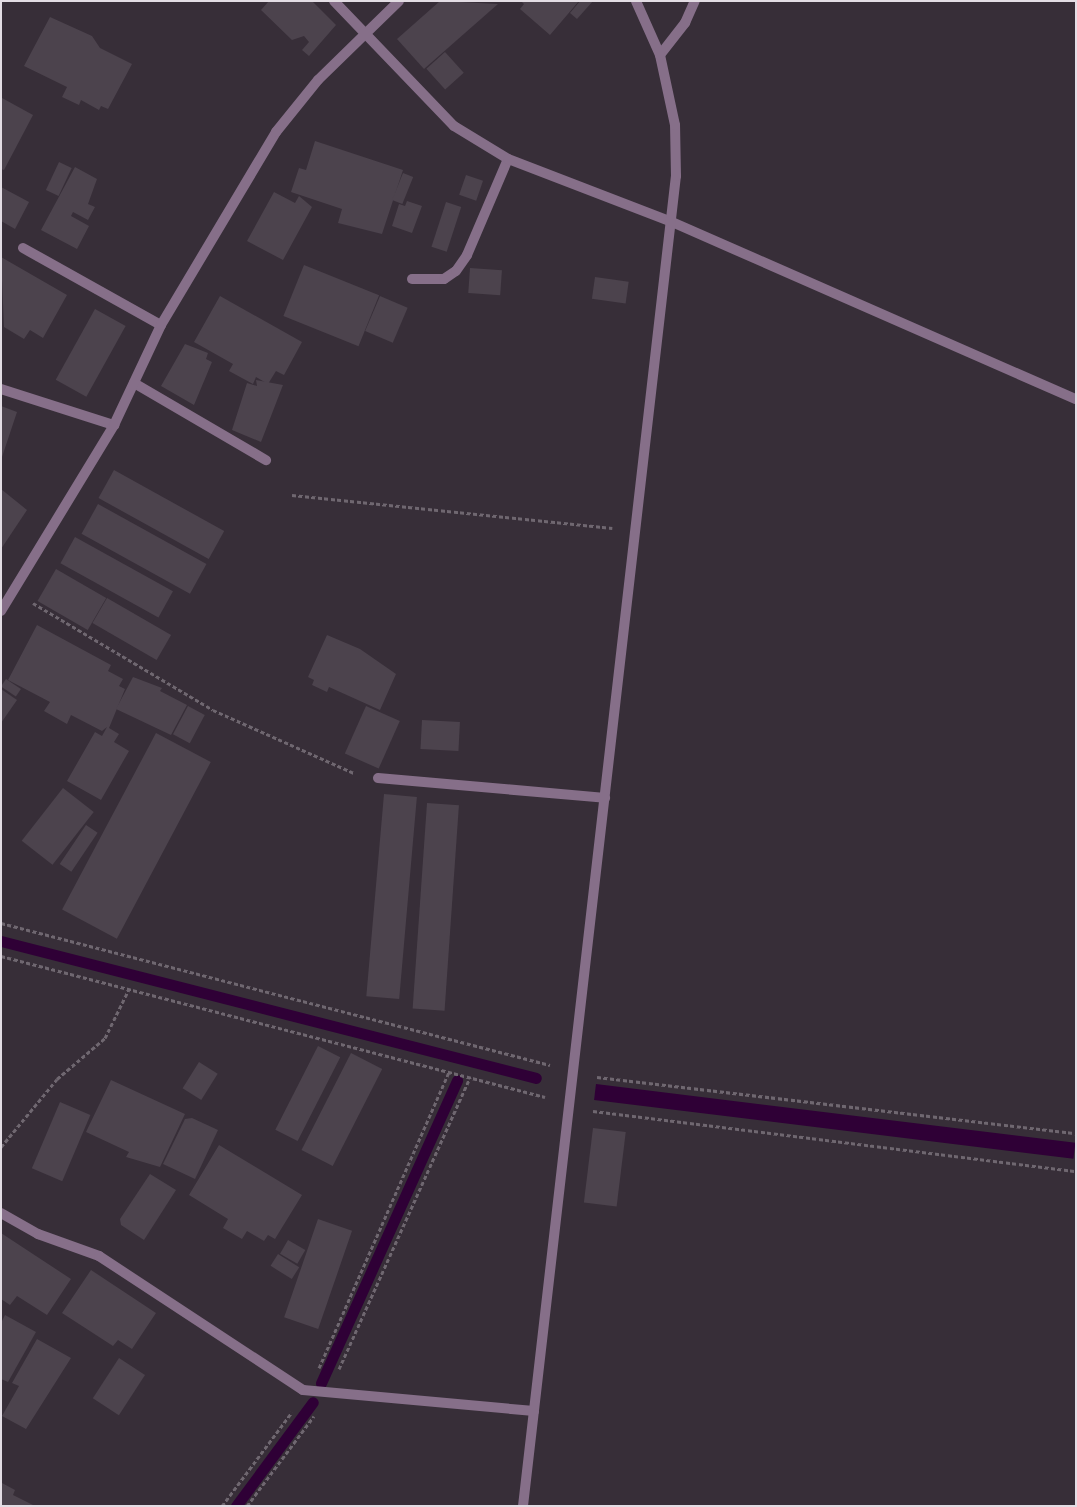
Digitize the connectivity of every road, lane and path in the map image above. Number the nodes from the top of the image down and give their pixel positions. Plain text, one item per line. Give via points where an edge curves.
1 (334, 1) edge
2 (399, 1) edge
3 (636, 1) edge
4 (694, 1) edge
5 (368, 34) junction
6 (660, 55) junction
7 (508, 159) junction
8 (672, 222) junction
9 (23, 248) dead end
10 (412, 279) dead end
11 (161, 325) junction
12 (134, 383) junction
13 (1, 389) edge
14 (1076, 399) edge
15 (114, 425) junction
16 (266, 460) dead end
17 (292, 495) dead end
18 (636, 530) junction
19 (15, 593) junction
20 (1, 611) edge
21 (378, 778) joint
22 (605, 798) junction
23 (1, 923) edge
24 (1, 956) edge
25 (129, 989) junction
26 (573, 1070) junction
27 (449, 1072) junction
28 (470, 1077) junction
29 (569, 1106) junction
30 (1076, 1134) edge
31 (1, 1147) edge
32 (1076, 1171) edge
33 (1, 1213) edge
34 (308, 1391) junction
35 (328, 1392) junction
36 (534, 1411) junction
37 (222, 1506) edge
38 (247, 1506) edge
39 (523, 1506) edge

1 - 5 street
2 - 5 street
3 - 6 street
4 - 6 street via 685,23
5 - 7 street via 454,126
5 - 11 street via 318,80 276,132
6 - 8 street via 675,125
7 - 8 street
7 - 10 street via 467,256 456,271 444,279
8 - 14 street
8 - 18 street
9 - 11 street
11 - 12 street
12 - 15 street
12 - 16 street
13 - 15 street
15 - 19 street
17 - 18 path
18 - 22 street
19 - 20 street
19 - 21 path via 213,710 370,780
21 - 22 street
22 - 26 street
23 - 26 path
24 - 25 path
25 - 27 path
25 - 31 path via 105,1038 57,1079
26 - 29 street
26 - 30 path via 600,1078
27 - 28 path
27 - 34 path
28 - 29 path
28 - 35 path
29 - 32 path
29 - 36 street
33 - 34 street via 38,1234 99,1256
34 - 35 street
34 - 37 path
35 - 36 street
35 - 38 path
36 - 39 street

